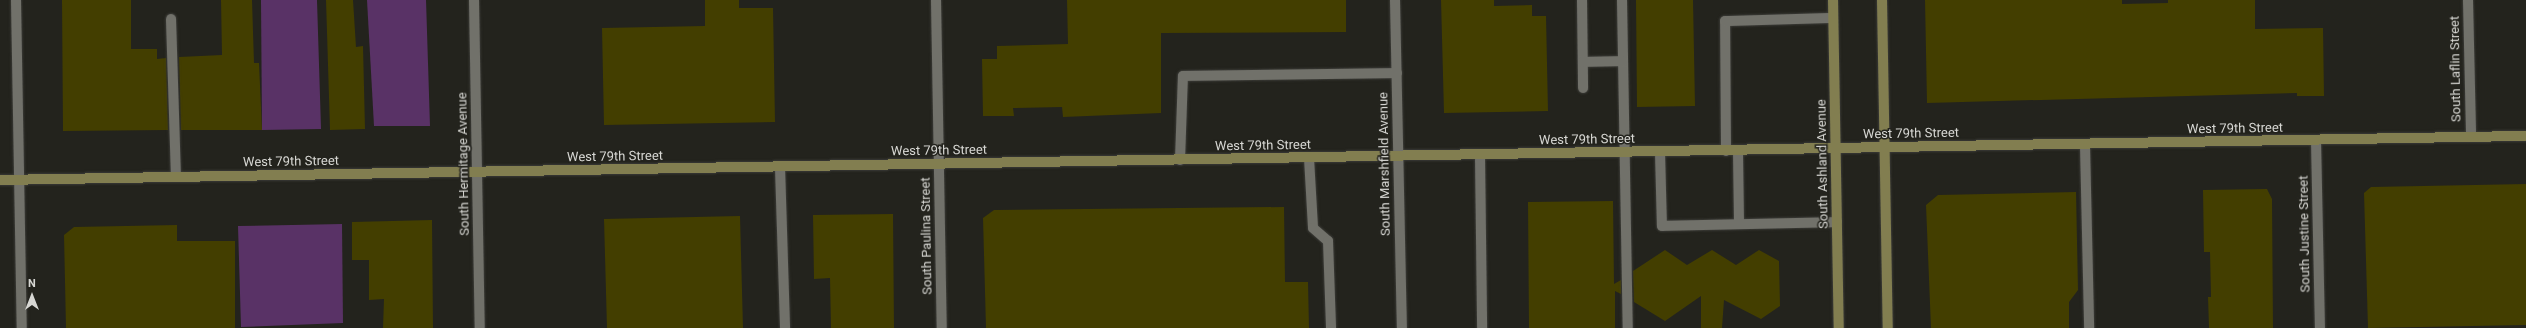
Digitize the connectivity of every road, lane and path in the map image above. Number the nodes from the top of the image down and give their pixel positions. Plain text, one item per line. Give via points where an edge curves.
1 (16, 0) edge
2 (474, 0) edge
3 (936, 0) edge
4 (1395, 0) edge
5 (1582, 0) edge
6 (1622, 0) edge
7 (1833, 0) edge
8 (1882, 0) edge
9 (2468, 0) edge
10 (1833, 18) junction
11 (171, 19) dead end
12 (1622, 61) junction
13 (1583, 62) junction
14 (1397, 73) junction
15 (1583, 88) dead end
16 (2526, 136) edge
17 (2471, 137) junction
18 (2316, 140) junction
19 (2085, 145) junction
20 (1884, 148) junction
21 (1836, 149) junction
22 (1726, 151) junction
23 (1738, 151) junction
24 (1660, 152) junction
25 (1624, 153) junction
26 (1480, 155) junction
27 (1398, 156) junction
28 (1309, 158) junction
29 (1180, 160) junction
30 (939, 164) junction
31 (780, 167) junction
32 (477, 172) junction
33 (176, 177) junction
34 (0, 180) edge
35 (19, 180) junction
36 (1837, 222) junction
37 (1739, 224) junction
38 (22, 328) edge
39 (480, 328) edge
40 (785, 328) edge
41 (942, 328) edge
42 (1331, 328) edge
43 (1402, 328) edge
44 (1482, 328) edge
45 (1628, 328) edge
46 (1834, 328) edge
47 (1839, 328) edge
48 (1888, 328) edge
49 (2089, 328) edge
50 (2320, 328) edge

1 - 35 street
2 - 32 street, South Hermitage Avenue
3 - 30 street, South Paulina Street
4 - 14 street, South Marshfield Avenue
5 - 13 street
6 - 12 street
7 - 10 main road, South Ashland Avenue
8 - 20 main road
9 - 17 street, South Laflin Street
10 - 21 main road, South Ashland Avenue
10 - 22 street via 1725,21
11 - 33 street
12 - 13 street
12 - 25 street
13 - 15 street
14 - 27 street, South Marshfield Avenue
14 - 29 street via 1183,76
16 - 17 main road, West 79th Street
17 - 18 main road, West 79th Street
18 - 19 main road, West 79th Street
18 - 50 street, South Justine Street
19 - 20 main road, West 79th Street
19 - 49 street
20 - 21 main road, West 79th Street
20 - 48 main road
21 - 23 main road, West 79th Street
21 - 36 main road, South Ashland Avenue
22 - 23 main road, West 79th Street
22 - 24 main road, West 79th Street
23 - 37 street
24 - 25 main road, West 79th Street
24 - 37 street via 1662,226
25 - 26 main road, West 79th Street
25 - 45 street
26 - 27 main road, West 79th Street
26 - 44 street
27 - 28 main road, West 79th Street
27 - 43 street, South Marshfield Avenue
28 - 29 main road, West 79th Street
28 - 42 street via 1313,228 1328,241
29 - 30 main road, West 79th Street
30 - 31 main road, West 79th Street
30 - 41 street, South Paulina Street
31 - 32 main road, West 79th Street
31 - 40 street
32 - 33 main road, West 79th Street
32 - 39 street, South Hermitage Avenue
33 - 35 main road, West 79th Street
34 - 35 main road, West 79th Street
35 - 38 street
36 - 37 street
36 - 47 main road, South Ashland Avenue
46 - 47 street

